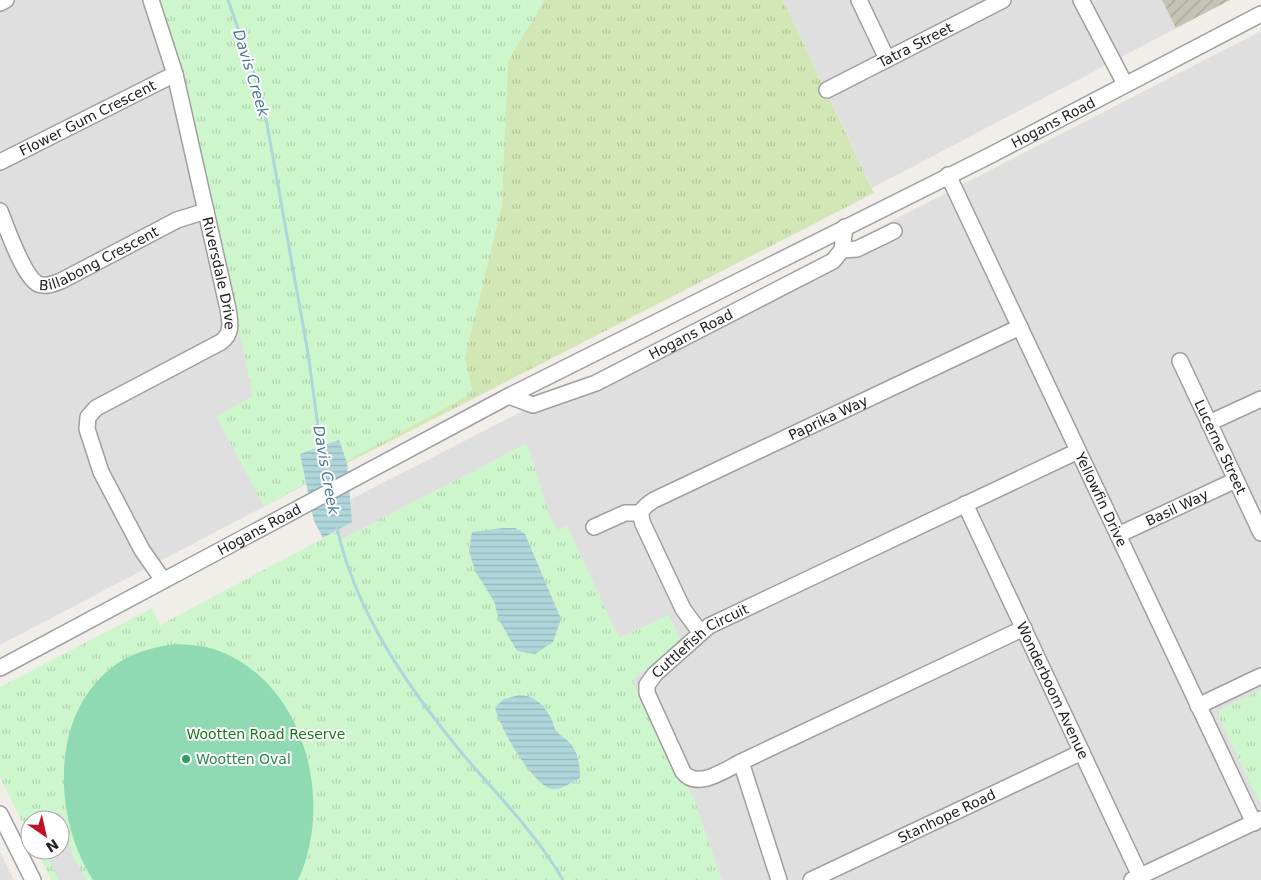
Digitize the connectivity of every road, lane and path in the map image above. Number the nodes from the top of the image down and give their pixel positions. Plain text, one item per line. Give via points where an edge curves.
1 (6, 0) edge
2 (151, 0) edge
3 (859, 0) edge
4 (1003, 0) edge
5 (1081, 0) edge
6 (0, 3) edge
7 (1261, 14) edge
8 (887, 59) junction
9 (175, 74) junction
10 (1125, 84) junction
11 (827, 90) dead end
12 (0, 162) edge
13 (948, 175) junction
14 (0, 211) edge
15 (206, 211) junction
16 (845, 227) junction
17 (894, 231) dead end
18 (842, 250) junction
19 (1020, 327) junction
20 (1180, 361) dead end
21 (509, 396) junction
22 (1261, 399) edge
23 (1209, 423) junction
24 (1078, 451) junction
25 (1236, 480) junction
26 (965, 504) junction
27 (641, 513) junction
28 (594, 527) dead end
29 (1261, 534) edge
30 (1118, 535) junction
31 (158, 583) junction
32 (1024, 628) junction
33 (700, 632) junction
34 (3, 665) edge
35 (1261, 676) edge
36 (1198, 706) junction
37 (1082, 752) junction
38 (741, 762) junction
39 (0, 814) edge
40 (1257, 821) edge
41 (1136, 878) edge
42 (33, 880) edge
43 (779, 880) edge
44 (811, 880) edge

1 - 6 street
2 - 9 street, Riversdale Drive
3 - 8 street
4 - 8 street, Tatra Street
5 - 10 street
7 - 10 street, Hogans Road
8 - 11 street, Tatra Street
9 - 12 street, Flower Gum Crescent
9 - 15 street, Riversdale Drive
10 - 13 street, Hogans Road
13 - 16 street, Hogans Road
13 - 19 street, Yellowfin Drive
14 - 15 street, Billabong Crescent via 28,274 39,284 48,285 177,220
15 - 31 street, Riversdale Drive via 230,323 227,337 100,405 87,422 87,433 101,472
16 - 18 street
16 - 21 street, Hogans Road
17 - 18 street via 857,249
18 - 21 street, Hogans Road via 828,264 596,383 533,405
19 - 24 street, Yellowfin Drive
19 - 27 street, Paprika Way via 654,500 643,507
20 - 23 street, Lucerne Street
21 - 31 street, Hogans Road
22 - 23 street
23 - 25 street, Lucerne Street
24 - 26 street, Cuttlefish Circuit
24 - 30 street, Yellowfin Drive
25 - 29 street, Lucerne Street
25 - 30 street, Basil Way
26 - 32 street, Wonderboom Avenue
26 - 33 street, Cuttlefish Circuit
27 - 28 street via 625,513
27 - 33 street via 643,524 683,609
30 - 36 street, Yellowfin Drive
31 - 34 street, Hogans Road
32 - 37 street, Wonderboom Avenue
32 - 38 street, Cuttlefish Circuit
33 - 38 street, Cuttlefish Circuit via 655,674 647,685 647,693 689,778 704,779
35 - 36 street
36 - 40 street, Yellowfin Drive
37 - 41 street, Wonderboom Avenue
37 - 44 street, Stanhope Road
38 - 43 street
39 - 42 street
40 - 41 street

